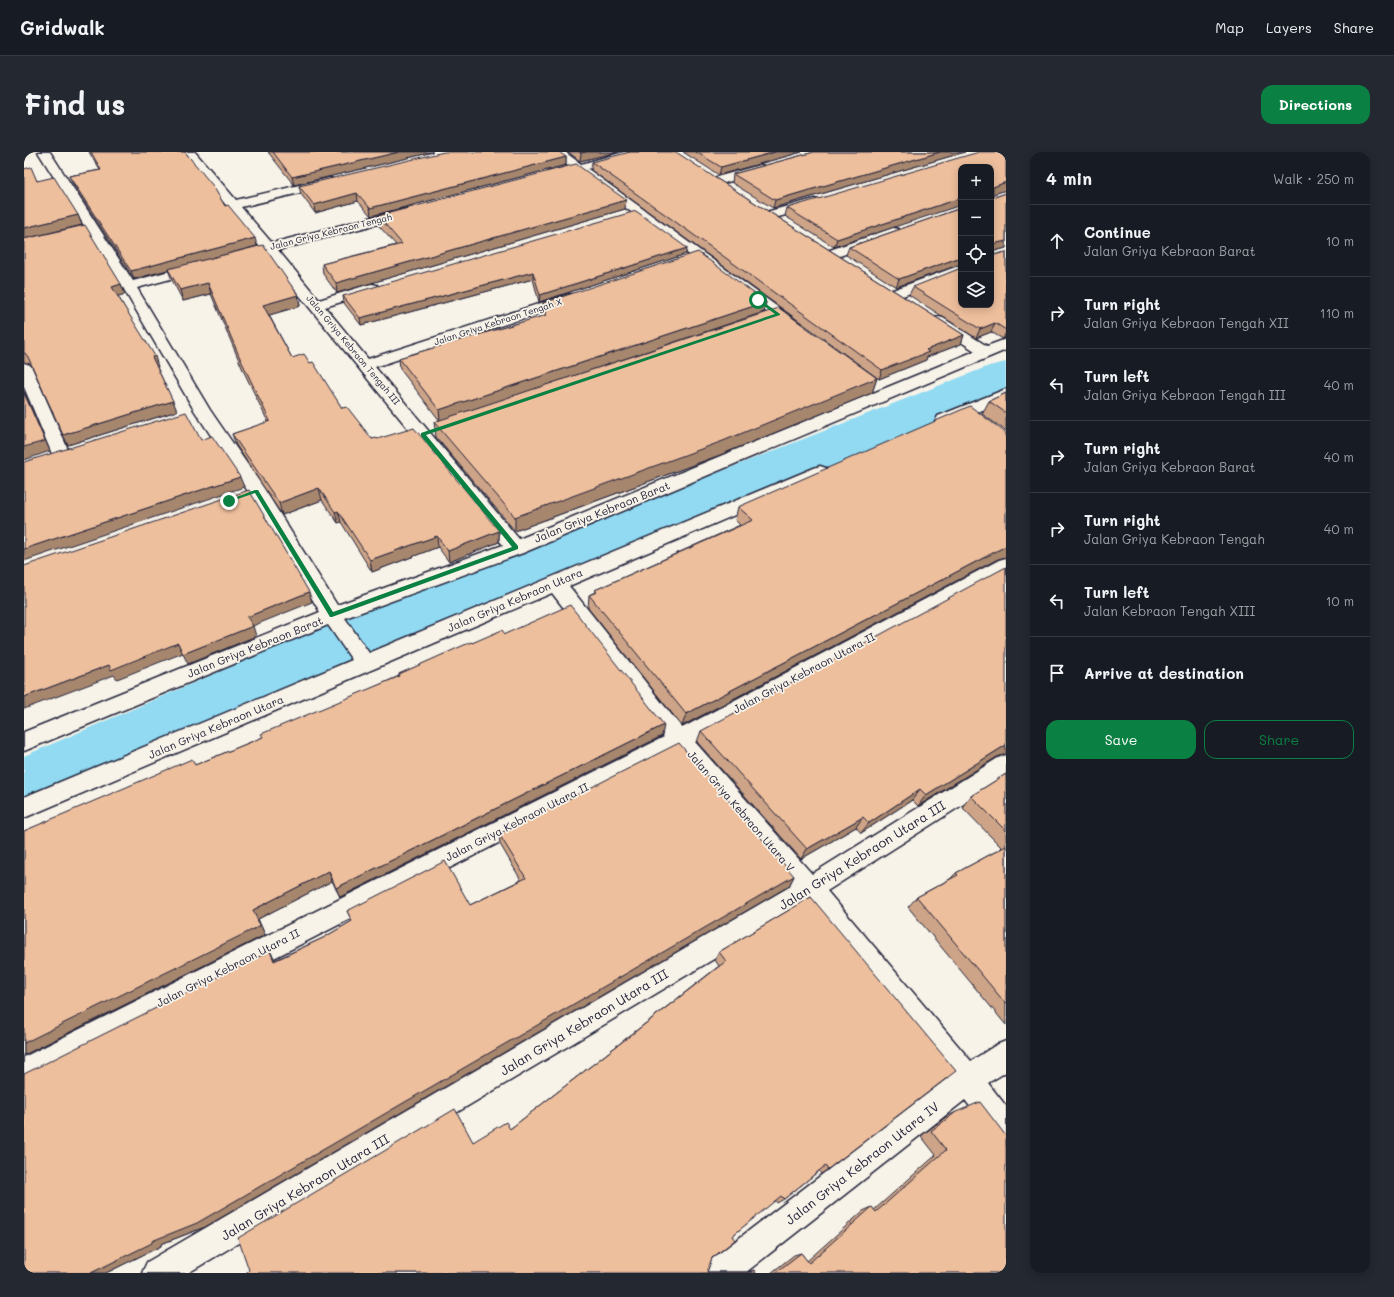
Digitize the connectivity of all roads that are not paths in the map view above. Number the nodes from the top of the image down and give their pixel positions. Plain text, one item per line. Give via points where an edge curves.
1 (44, 152) edge
2 (557, 152) edge
3 (638, 152) edge
4 (194, 154) edge
5 (775, 165) edge
6 (579, 168) junction
7 (704, 173) edge
8 (541, 178) edge
9 (340, 180) edge
10 (717, 181) junction
11 (731, 190) edge
12 (827, 199) edge
13 (233, 205) junction
14 (758, 207) edge
15 (420, 209) edge
16 (638, 211) junction
17 (622, 215) edge
18 (771, 215) junction
19 (783, 223) edge
20 (902, 229) edge
21 (820, 246) edge
22 (268, 248) junction
23 (832, 254) junction
24 (699, 256) junction
25 (223, 260) edge
26 (684, 261) edge
27 (845, 262) edge
28 (208, 264) edge
29 (958, 270) edge
30 (385, 285) edge
31 (129, 286) junction
32 (883, 286) edge
33 (585, 293) edge
34 (895, 294) junction
35 (909, 302) edge
36 (316, 305) junction
37 (779, 314) junction
38 (927, 314) edge
39 (764, 320) edge
40 (804, 333) edge
41 (1006, 344) edge
42 (986, 352) junction
43 (365, 365) junction
44 (24, 368) edge
45 (1006, 394) edge
46 (965, 411) junction
47 (981, 423) edge
48 (929, 427) edge
49 (438, 429) edge
50 (423, 434) junction
51 (61, 454) edge
52 (833, 467) edge
53 (516, 548) junction
54 (1006, 565) edge
55 (555, 583) junction
56 (336, 621) junction
57 (362, 660) junction
58 (679, 740) junction
59 (24, 742) edge
60 (1006, 765) edge
61 (24, 808) edge
62 (809, 889) junction
63 (1006, 1055) edge
64 (24, 1072) edge
65 (968, 1080) junction
66 (1006, 1130) edge
67 (158, 1273) edge
68 (719, 1273) edge

1 - 31 street via 85,230
2 - 6 street
3 - 6 street
4 - 13 street, Jalan Griya Kebraon Tengah III
5 - 10 street
6 - 8 street
6 - 16 street
7 - 10 street
9 - 13 street
10 - 11 street
12 - 18 street
13 - 22 street, Jalan Griya Kebraon Tengah III
14 - 18 street
15 - 22 street, Jalan Griya Kebraon Tengah
16 - 17 street
16 - 24 street
18 - 19 street
20 - 23 street
21 - 23 street
22 - 25 street, Jalan Griya Kebraon Tengah
22 - 36 street, Jalan Griya Kebraon Tengah III
23 - 27 street
24 - 26 street
24 - 37 street
28 - 31 street
29 - 34 street
30 - 36 street
31 - 56 street via 196,412
32 - 34 street
33 - 43 street, Jalan Griya Kebraon Tengah X
34 - 35 street
36 - 43 street, Jalan Griya Kebraon Tengah III
37 - 39 street
37 - 40 street
38 - 42 street
41 - 42 street, Jalan Griya Kebraon Barat
42 - 53 street, Jalan Griya Kebraon Barat via 881,389
43 - 50 street, Jalan Griya Kebraon Tengah III
44 - 51 street
45 - 46 street
46 - 47 street
46 - 48 street
49 - 50 street
50 - 53 street, Jalan Griya Kebraon Tengah III
52 - 55 street, Jalan Griya Kebraon Utara
53 - 56 street, Jalan Griya Kebraon Barat
54 - 58 street, Jalan Griya Kebraon Utara II
55 - 57 street, Jalan Griya Kebraon Utara
55 - 58 street, Jalan Griya Kebraon Utara V
56 - 57 street
56 - 59 street, Jalan Griya Kebraon Barat
57 - 61 street, Jalan Griya Kebraon Utara
58 - 62 street, Jalan Griya Kebraon Utara V
58 - 64 street, Jalan Griya Kebraon Utara II
60 - 62 street, Jalan Griya Kebraon Utara III
62 - 65 street, Jalan Griya Kebraon Utara V
62 - 67 street, Jalan Griya Kebraon Utara III
63 - 65 street, Jalan Griya Kebraon Utara IV
65 - 66 street, Jalan Griya Kebraon Utara V
65 - 68 street, Jalan Griya Kebraon Utara IV

